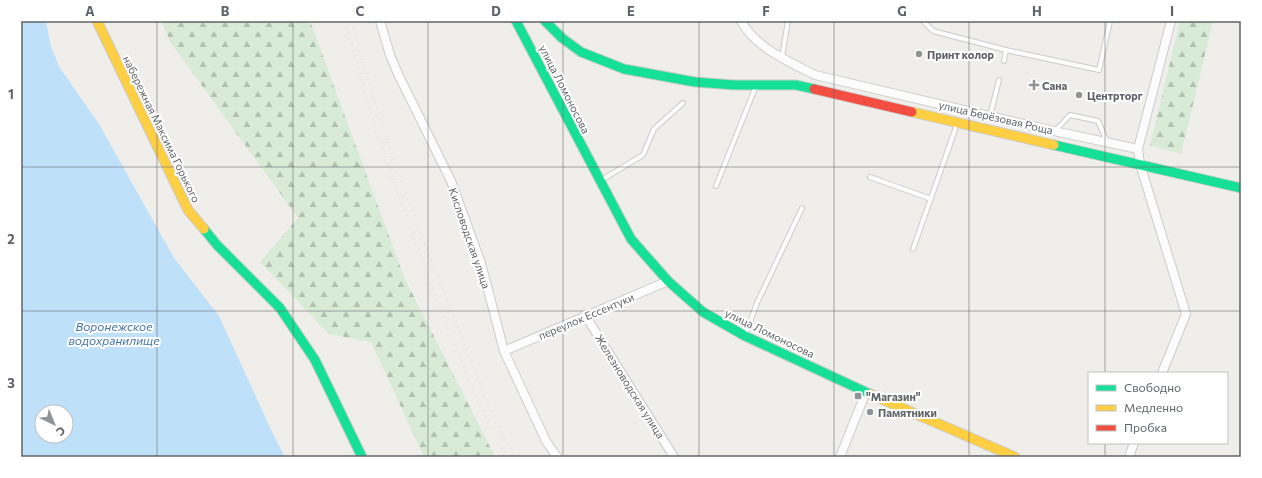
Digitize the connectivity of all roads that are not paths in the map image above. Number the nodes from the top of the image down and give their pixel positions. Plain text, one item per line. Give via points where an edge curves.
1 (97, 21) edge
2 (380, 21) edge
3 (516, 21) edge
4 (545, 21) edge
5 (741, 21) edge
6 (788, 21) edge
7 (923, 21) edge
8 (1110, 21) edge
9 (1170, 21) edge
10 (1006, 50) junction
11 (782, 57) junction
12 (1004, 61) dead end
13 (999, 80) dead end
14 (757, 84) junction
15 (684, 103) dead end
16 (990, 116) junction
17 (957, 122) junction
18 (1054, 131) junction
19 (1107, 142) junction
20 (1138, 149) junction
21 (1140, 164) junction
22 (870, 177) dead end
23 (600, 182) junction
24 (716, 186) dead end
25 (1241, 188) edge
26 (931, 199) junction
27 (802, 208) dead end
28 (913, 249) dead end
29 (668, 281) junction
30 (585, 315) junction
31 (745, 336) junction
32 (504, 351) junction
33 (1162, 372) edge
34 (866, 392) junction
35 (1134, 444) edge
36 (362, 457) edge
37 (557, 457) edge
38 (674, 457) edge
39 (840, 457) edge
40 (1014, 457) edge
41 (1129, 457) edge

1 - 36 main road, набережная Максима Горького via 188,210 217,245 280,308 315,360
2 - 32 street, Кисловодская улица via 398,76 451,181 481,263
3 - 23 main road, улица Ломоносова
4 - 14 main road via 562,38 582,52 624,69 695,82
5 - 11 street, улица Берёзовая Роща via 761,44
6 - 11 lane
7 - 10 lane via 933,31
8 - 10 lane via 1098,70
9 - 20 street
10 - 12 lane
11 - 16 street, улица Берёзовая Роща via 815,75
13 - 16 lane
14 - 17 main road via 796,85
14 - 24 lane
15 - 23 lane via 654,128 643,156
16 - 18 street, улица Берёзовая Роща
17 - 21 main road
17 - 26 lane
18 - 19 street, улица Берёзовая Роща
18 - 19 lane via 1070,115 1098,121
19 - 20 street, улица Берёзовая Роща
20 - 21 street
21 - 25 main road
21 - 33 street via 1186,314
22 - 26 lane
23 - 29 main road, улица Ломоносова via 631,239
26 - 28 lane
27 - 31 lane via 757,303
29 - 30 street, переулок Ессентуки
29 - 31 main road, улица Ломоносова via 703,312
30 - 32 street, переулок Ессентуки
30 - 38 street, Железноводская улица
31 - 34 main road, улица Ломоносова
32 - 37 street, Кисловодская улица via 546,441
34 - 39 street
34 - 40 main road, улица Ломоносова
35 - 41 street

